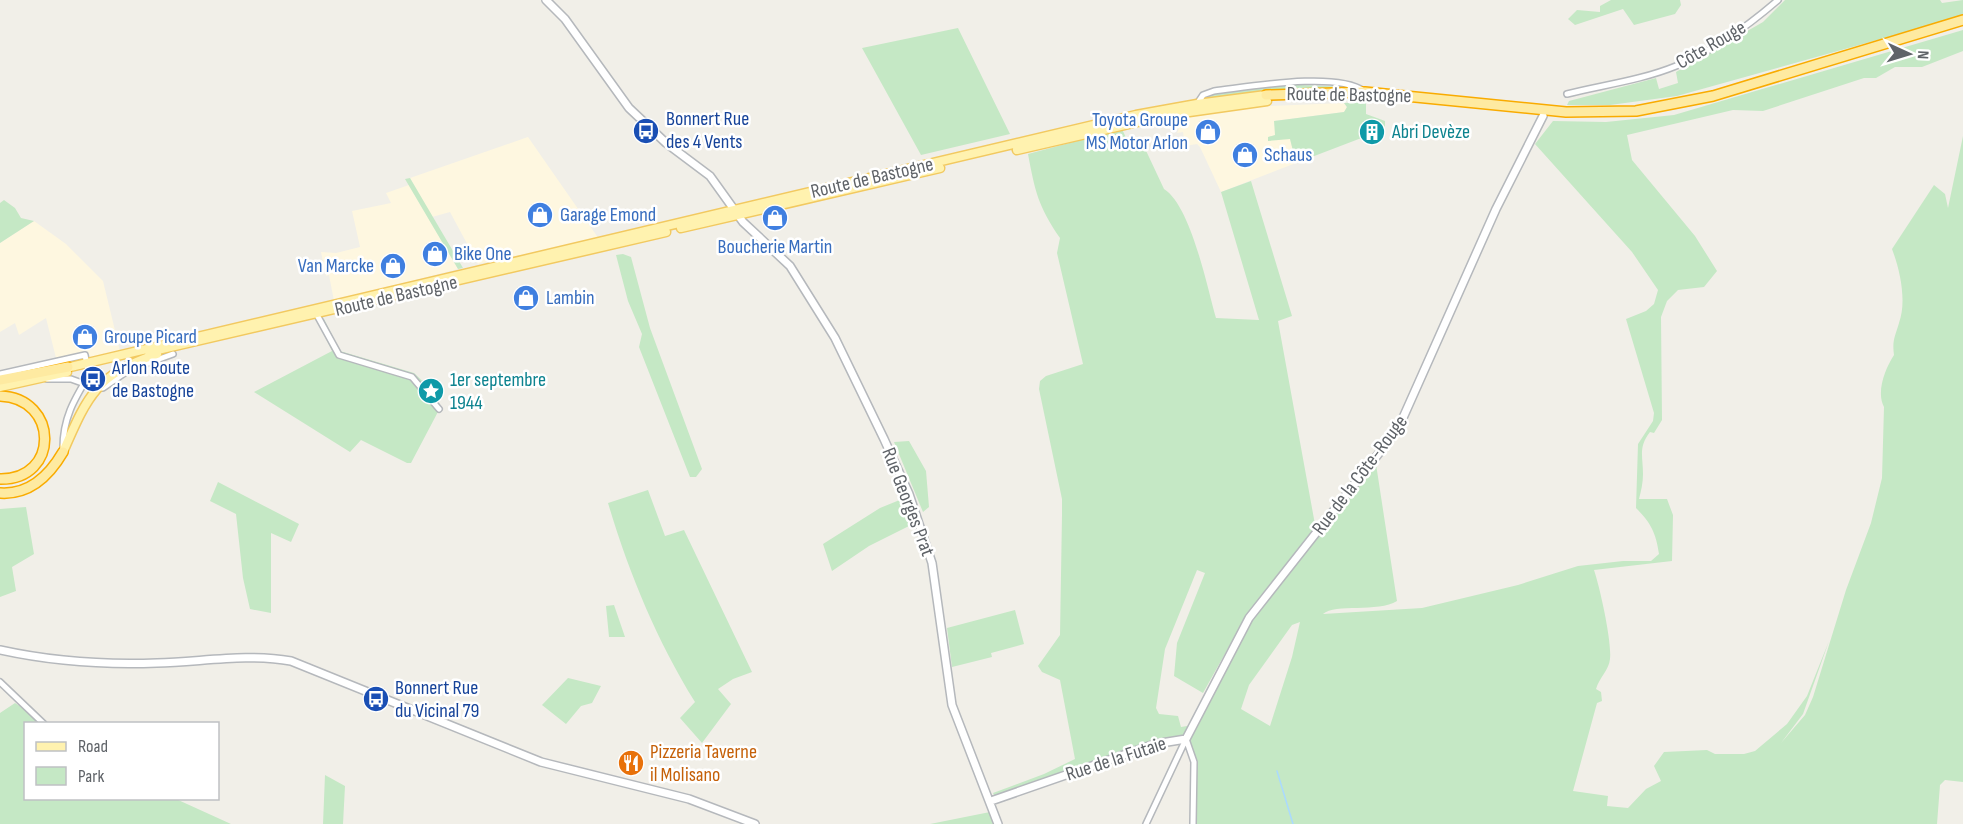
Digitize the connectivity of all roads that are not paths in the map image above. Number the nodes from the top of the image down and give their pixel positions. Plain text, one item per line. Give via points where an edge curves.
1 (546, 0) edge
2 (1778, 0) edge
3 (1963, 20) edge
4 (1963, 26) edge
5 (1365, 92) junction
6 (1567, 94) dead end
7 (1266, 98) junction
8 (1197, 104) junction
9 (1543, 116) junction
10 (736, 213) junction
11 (317, 315) junction
12 (172, 351) junction
13 (88, 365) junction
14 (68, 367) joint
15 (0, 374) edge
16 (33, 379) junction
17 (0, 384) edge
18 (84, 384) junction
19 (96, 388) junction
20 (0, 396) edge
21 (439, 409) dead end
22 (63, 452) junction
23 (0, 479) edge
24 (0, 493) edge
25 (0, 650) edge
26 (0, 682) edge
27 (43, 722) edge
28 (1186, 739) junction
29 (991, 801) junction
30 (755, 824) edge
31 (998, 824) edge
32 (1146, 824) edge
33 (1193, 824) edge

1 - 10 street, Rue Georges Prat via 566,19 629,108 666,143 710,176
2 - 6 street, Côte Rouge via 1719,43 1675,66
3 - 5 highway, Route de Bastogne via 1713,96 1636,111 1566,112
4 - 9 highway, Route de Bastogne via 1667,113 1603,119
5 - 7 highway, Route de Bastogne
5 - 8 street via 1349,85 1296,81 1214,91 1203,95
7 - 8 main road, Route de Bastogne
7 - 9 highway, Route de Bastogne via 1375,99
7 - 10 main road, Route de Bastogne via 1135,122
8 - 10 main road, Route de Bastogne
9 - 28 street, Rue de la Côte-Rouge via 1496,208 1398,429 1249,618
10 - 11 main road, Route de Bastogne
10 - 13 main road, Route de Bastogne
10 - 29 street, Rue Georges Prat via 790,266 835,338 909,494 932,563 952,705
11 - 12 main road, Route de Bastogne
11 - 21 street via 339,355 412,377
12 - 13 main road, Route de Bastogne
12 - 19 main road via 115,371
13 - 14 main road, Route de Bastogne
13 - 15 street, Route de Bastogne via 85,355
13 - 16 main road, Route de Bastogne
13 - 18 street via 89,375
14 - 17 highway
16 - 17 main road, Route de Bastogne
16 - 18 street via 71,379
18 - 19 street
18 - 22 street via 66,417
19 - 22 main road
20 - 23 highway via 31,407 42,424 45,442 38,461 28,472
22 - 24 highway via 51,471 35,485 19,492
25 - 30 street via 97,662 259,658 291,661 541,762 708,805
26 - 27 street
28 - 29 street, Rue de la Futaie via 1155,744
28 - 32 street, Rue de la Futaie
28 - 33 street via 1194,762
29 - 31 street, Rue Georges Prat

